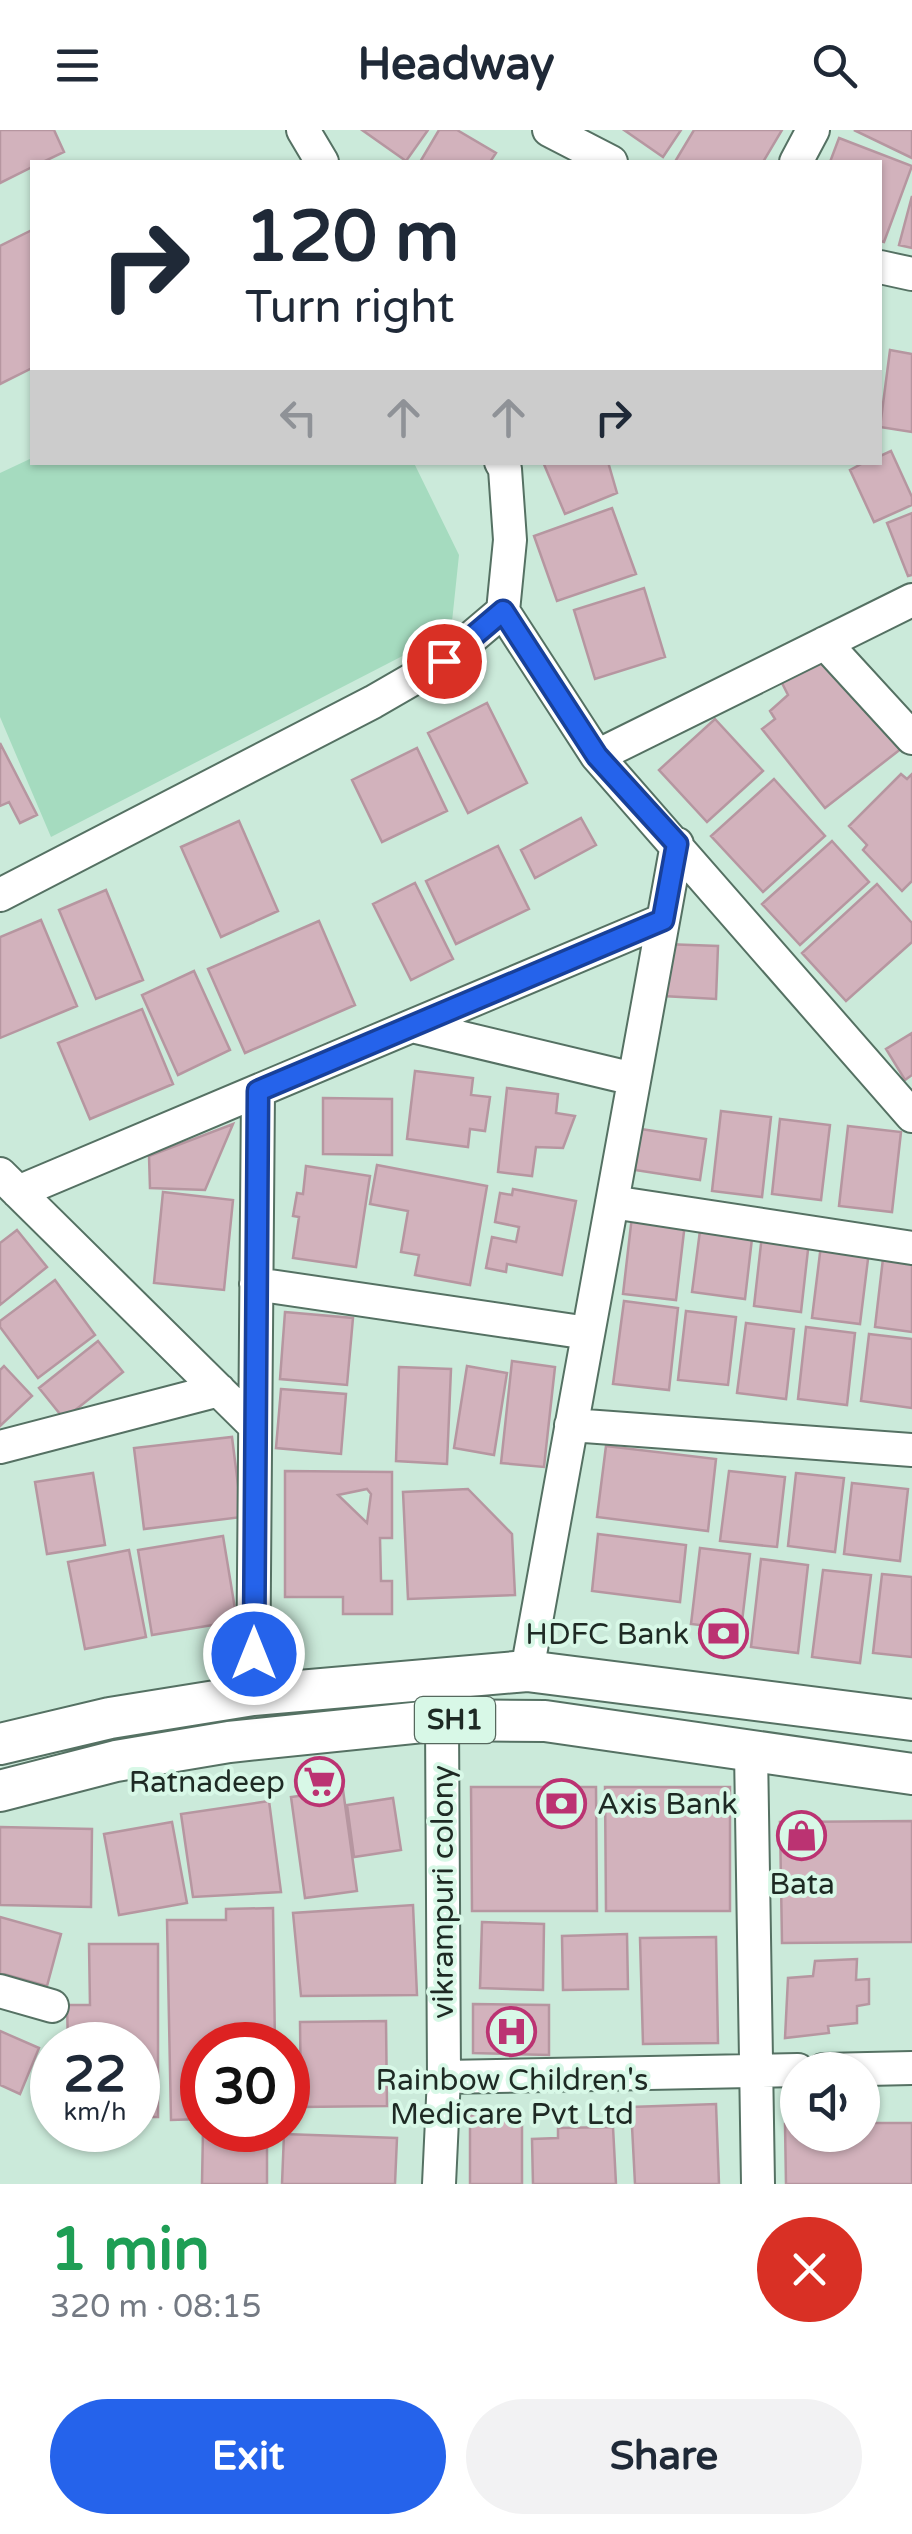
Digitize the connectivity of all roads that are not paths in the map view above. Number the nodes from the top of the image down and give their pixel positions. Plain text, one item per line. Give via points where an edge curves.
1 (303, 130) edge
2 (549, 130) edge
3 (813, 130) edge
4 (321, 160) edge
5 (607, 160) edge
6 (797, 160) edge
7 (882, 267) edge
8 (912, 274) edge
9 (503, 465) edge
10 (912, 600) edge
11 (503, 611) junction
12 (825, 643) junction
13 (912, 738) edge
14 (597, 756) junction
15 (677, 844) junction
16 (0, 895) edge
17 (663, 920) junction
18 (412, 1026) junction
19 (634, 1079) junction
20 (258, 1091) junction
21 (912, 1116) edge
22 (9, 1183) edge
23 (612, 1202) junction
24 (912, 1248) edge
25 (256, 1284) junction
26 (588, 1334) junction
27 (219, 1390) junction
28 (571, 1425) junction
29 (255, 1426) junction
30 (0, 1446) edge
31 (912, 1450) edge
32 (526, 1671) junction
33 (253, 1694) junction
34 (442, 1720) junction
35 (912, 1720) edge
36 (0, 1744) edge
37 (751, 1750) junction
38 (912, 1774) edge
39 (0, 1790) edge
40 (0, 1991) edge
41 (52, 2006) dead end
42 (912, 2068) edge
43 (880, 2069) edge
44 (780, 2070) edge
45 (755, 2071) junction
46 (444, 2077) junction
47 (438, 2184) edge
48 (758, 2184) edge

1 - 4 street
2 - 5 street
3 - 6 street
7 - 8 street
9 - 11 street via 510,540
10 - 12 street
11 - 14 street
11 - 16 street via 444,661 373,702
12 - 13 street
12 - 14 street
14 - 15 street
15 - 17 street
15 - 21 street
17 - 18 street
17 - 19 street
18 - 19 street
18 - 20 street
19 - 23 street
20 - 22 street
20 - 25 street
22 - 27 street
23 - 24 street
23 - 26 street
25 - 26 street
25 - 29 street
26 - 28 street
27 - 29 street
27 - 30 street
28 - 31 street
28 - 32 street
29 - 33 street
32 - 33 main road, SH1
32 - 35 main road, SH1
33 - 36 main road, SH1
34 - 37 main road, SH1 via 545,1720
34 - 39 main road, SH1 via 210,1746
34 - 46 street, vikrampuri colony
37 - 38 main road, SH1
37 - 45 street
40 - 41 street
42 - 43 street
44 - 45 street
45 - 46 street
45 - 48 street
46 - 47 street, vikrampuri colony

